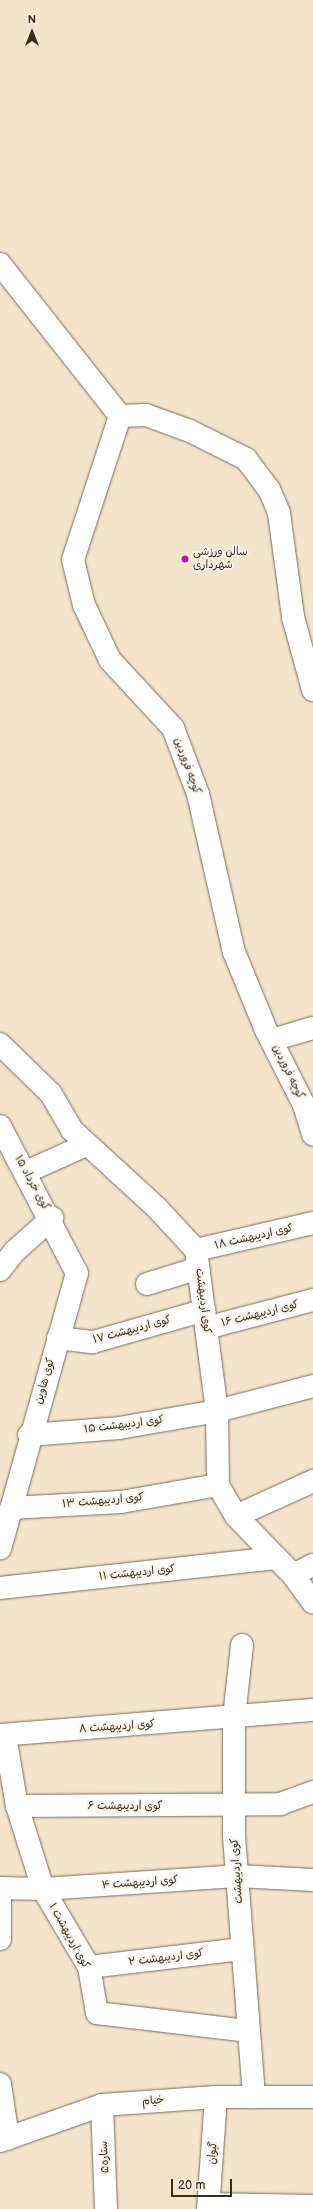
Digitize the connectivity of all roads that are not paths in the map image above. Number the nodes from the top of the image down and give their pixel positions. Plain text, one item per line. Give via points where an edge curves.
1 (0, 264) edge
2 (120, 416) junction
3 (313, 690) edge
4 (313, 1028) edge
5 (272, 1040) junction
6 (0, 1044) edge
7 (308, 1103) edge
8 (0, 1126) edge
9 (313, 1135) edge
10 (86, 1145) junction
11 (8, 1156) edge
12 (26, 1172) junction
13 (52, 1218) junction
14 (313, 1223) edge
15 (197, 1259) junction
16 (0, 1270) edge
17 (146, 1284) dead end
18 (313, 1300) edge
19 (206, 1319) junction
20 (58, 1338) junction
21 (313, 1386) edge
22 (217, 1411) junction
23 (30, 1435) junction
24 (313, 1481) edge
25 (218, 1485) junction
26 (4, 1504) edge
27 (236, 1516) junction
28 (0, 1548) edge
29 (274, 1558) junction
30 (313, 1565) edge
31 (293, 1575) junction
32 (0, 1588) edge
33 (313, 1603) edge
34 (242, 1645) dead end
35 (313, 1710) edge
36 (234, 1718) junction
37 (2, 1735) edge
38 (313, 1792) edge
39 (17, 1806) junction
40 (234, 1806) junction
41 (237, 1876) junction
42 (313, 1880) edge
43 (43, 1889) junction
44 (0, 1939) edge
45 (242, 1949) junction
46 (89, 1968) junction
47 (248, 2031) junction
48 (0, 2084) edge
49 (216, 2097) junction
50 (254, 2097) junction
51 (313, 2098) edge
52 (102, 2105) junction
53 (4, 2140) edge
54 (313, 2206) edge
55 (209, 2207) edge
56 (106, 2209) edge

1 - 2 street
2 - 3 street via 146,415 190,431 246,459 270,489 279,513 293,617
2 - 5 street, کوچه فروردین via 73,560 84,605 110,660 173,728 198,794 234,952
4 - 5 street
5 - 7 street, کوچه فروردین
6 - 10 street via 51,1094 72,1130
7 - 9 street, کوچه فروردین
8 - 11 street, کوی خرداد ۱۵
10 - 12 street
10 - 15 street via 156,1207
11 - 12 street, کوی خرداد ۱۵
12 - 13 street, کوی خرداد ۱۵
13 - 16 street via 15,1251
13 - 20 street, کوی هاوین via 77,1273
14 - 15 street, کوی اردیبهشت ۱۸
15 - 17 street, کوی اردیبهشت ۱۸
15 - 19 street, کوی اردیبهشت
18 - 19 street, کوی اردیبهشت ۱۶
19 - 20 street, کوی اردیبهشت ۱۷ via 93,1342
19 - 22 street, کوی اردیبهشت
20 - 23 street, کوی هاوین
21 - 22 street, کوی اردیبهشت ۱۵
22 - 23 street, کوی اردیبهشت ۱۵ via 119,1428
22 - 25 street, کوی اردیبهشت
23 - 26 street, کوی هاوین
24 - 27 street
25 - 26 street, کوی اردیبهشت ۱۳ via 121,1502
25 - 27 street, کوی اردیبهشت
26 - 28 street, کوی هاوین
27 - 29 street, کوی اردیبهشت
29 - 31 street, کوی اردیبهشت
29 - 32 street, کوی اردیبهشت ۱۱
30 - 31 street
31 - 33 street, کوی اردیبهشت
34 - 36 street, کوی اردیبهشت
35 - 36 street, کوی اردیبهشت ۸
36 - 37 street, کوی اردیبهشت ۸
36 - 40 street, کوی اردیبهشت
37 - 39 street, کوی اردیبهشت ۱
38 - 40 street, کوی اردیبهشت ۶ via 280,1804
39 - 40 street, کوی اردیبهشت ۶
39 - 43 street, کوی اردیبهشت ۱
40 - 41 street, کوی اردیبهشت
41 - 42 street, کوی اردیبهشت ۴
41 - 43 street, کوی اردیبهشت ۴
41 - 45 street, کوی اردیبهشت
43 - 44 street, کوی اردیبهشت ۴ via 0,1888
43 - 46 street, کوی اردیبهشت ۱
45 - 46 street, کوی اردیبهشت ۲
45 - 47 street, کوی اردیبهشت
46 - 47 street, کوی اردیبهشت ۱ via 97,2013
47 - 50 street, کوی اردیبهشت
48 - 53 street
49 - 50 street, خیام
49 - 52 street, خیام
49 - 55 street, گیوان
50 - 51 street, خیام
52 - 53 street, خیام
52 - 56 street, ستاره۵
54 - 55 street

